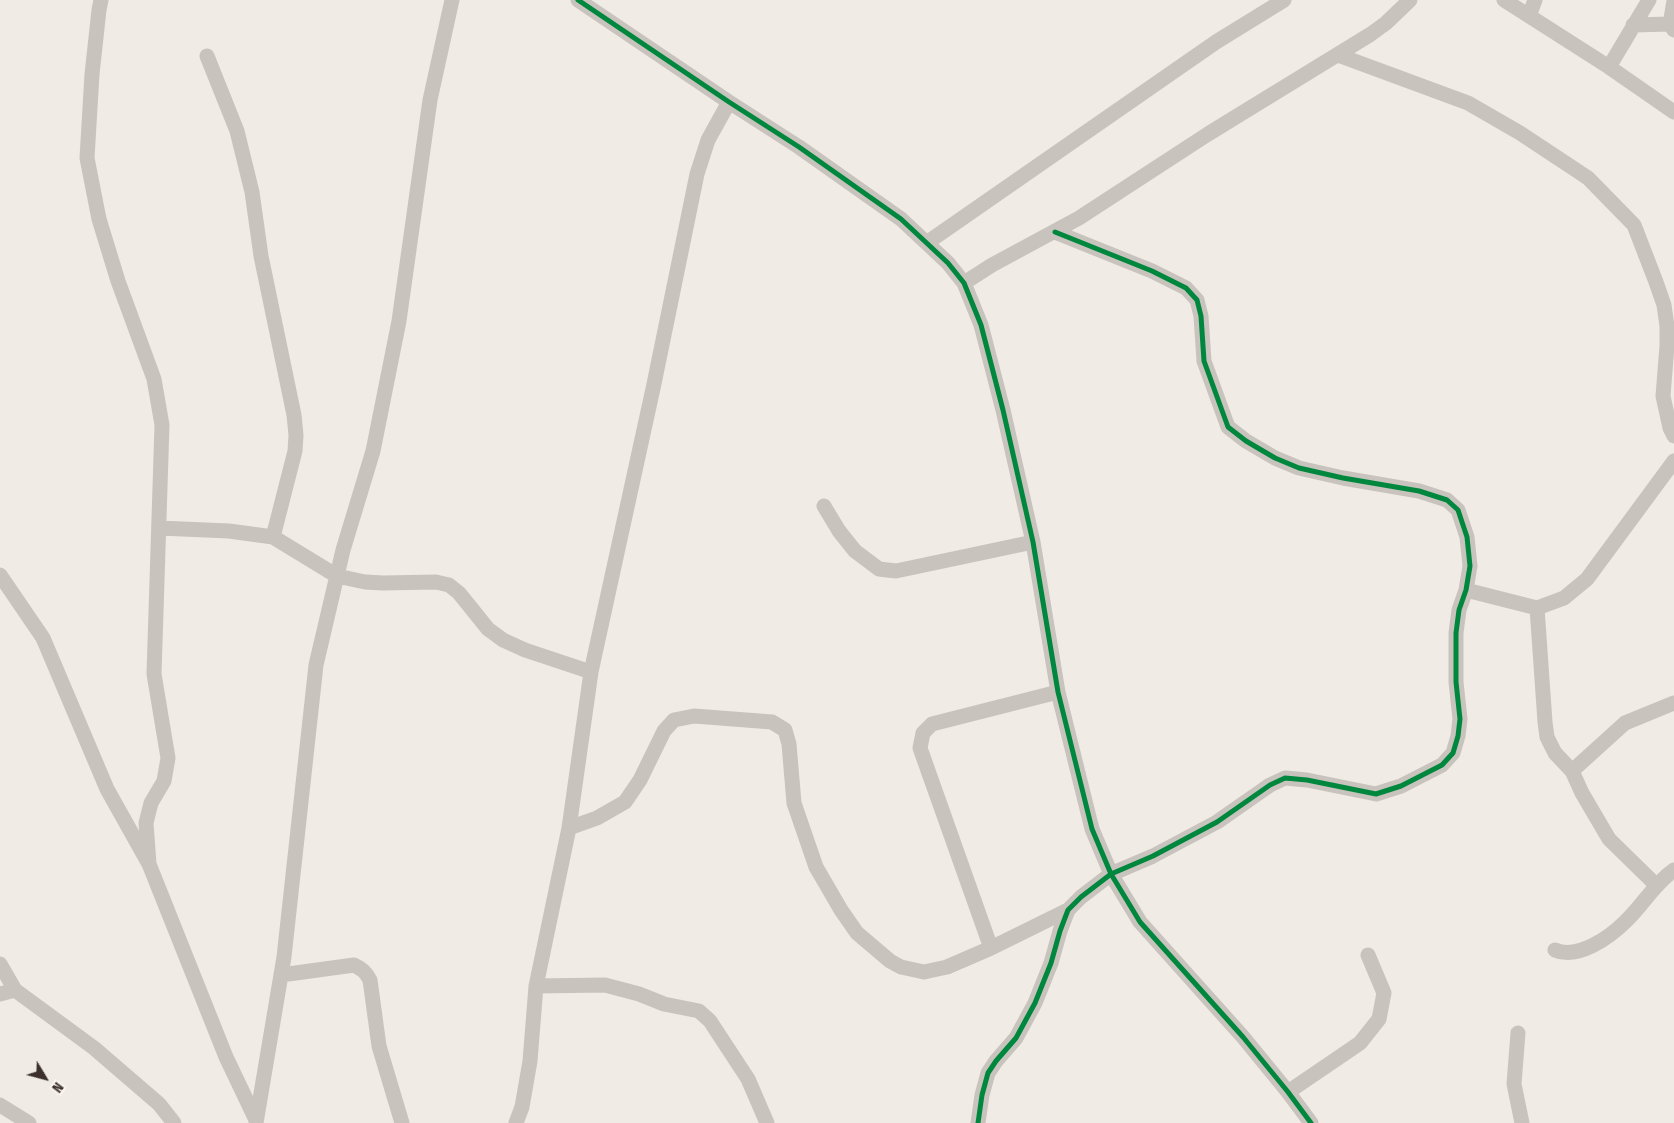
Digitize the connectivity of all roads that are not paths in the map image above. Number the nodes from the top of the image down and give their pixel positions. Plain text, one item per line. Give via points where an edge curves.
1 (101, 0) edge
2 (452, 0) edge
3 (578, 0) edge
4 (1284, 0) edge
5 (1410, 0) edge
6 (1504, 0) edge
7 (1535, 0) edge
8 (1649, 0) edge
9 (1674, 1) edge
10 (1529, 16) junction
11 (1633, 25) junction
12 (1672, 27) edge
13 (1338, 55) junction
14 (207, 56) dead end
15 (1609, 67) junction
16 (729, 102) junction
17 (1674, 112) edge
18 (1056, 232) junction
19 (928, 242) junction
20 (964, 283) junction
21 (1674, 436) edge
22 (1674, 461) edge
23 (824, 506) dead end
24 (160, 528) junction
25 (273, 537) junction
26 (1033, 542) junction
27 (0, 575) edge
28 (337, 576) junction
29 (1466, 590) junction
30 (1537, 608) junction
31 (591, 672) junction
32 (1058, 692) junction
33 (1674, 703) edge
34 (1572, 771) junction
35 (569, 828) junction
36 (149, 864) junction
37 (1674, 870) edge
38 (1111, 874) junction
39 (1656, 886) junction
40 (1068, 910) junction
41 (992, 948) junction
42 (1555, 950) dead end
43 (1368, 955) dead end
44 (0, 964) edge
45 (281, 975) junction
46 (536, 986) junction
47 (15, 990) junction
48 (0, 994) edge
49 (1518, 1033) dead end
50 (1288, 1092) junction
51 (0, 1105) edge
52 (256, 1122) edge
53 (29, 1123) edge
54 (174, 1123) edge
55 (402, 1123) edge
56 (516, 1123) edge
57 (768, 1123) edge
58 (978, 1123) edge
59 (1311, 1123) edge
60 (1522, 1123) edge

1 - 24 street via 92,74 88,158 99,219 154,379 162,425
2 - 28 street via 430,100 399,321 375,442
3 - 16 street
4 - 19 street via 1216,42
5 - 13 street via 1371,34
6 - 10 street
7 - 10 street
8 - 11 street
9 - 12 street
10 - 15 street
11 - 12 street
11 - 15 street
13 - 18 street
13 - 21 street via 1468,103 1588,178 1634,225 1664,305 1667,346 1663,396
14 - 25 street via 237,131 252,192 261,256 294,415 295,451
15 - 17 street
16 - 19 street via 850,182 901,218
16 - 31 street via 708,140 697,174
18 - 20 street
18 - 29 street via 1152,271 1186,288 1197,300 1204,361 1228,426 1246,441 1299,468 1419,491 1447,500 1458,510 1467,538 1470,566
19 - 20 street
20 - 26 street via 982,325
22 - 30 street via 1587,579 1564,598
23 - 26 street via 855,551 880,569 896,571
24 - 25 street
24 - 36 street via 154,674 168,758 164,781 150,803 146,823
25 - 28 street
26 - 32 street
27 - 36 street via 43,638 107,789
28 - 31 street via 365,582 436,582 449,586 459,593 488,629 503,640
28 - 45 street via 316,665
29 - 30 street
29 - 38 street via 1456,633 1458,736 1453,753 1442,765 1401,786 1376,794 1285,778 1217,822 1154,856
30 - 34 street via 1547,738 1555,753
31 - 35 street
32 - 38 street via 1092,830
32 - 41 street via 932,724 922,733 920,748
33 - 34 street via 1625,723
34 - 39 street via 1610,839
35 - 41 street via 597,818 625,802 640,780 664,731 674,720 694,716 772,722 784,730 789,744 794,803 816,867 858,933 890,961 924,972 947,967
35 - 46 street
36 - 52 street via 226,1057
37 - 39 street
38 - 40 street
38 - 50 street via 1140,922
39 - 42 street via 1627,921 1604,938 1570,953
40 - 41 street
40 - 58 street via 1035,1003 1016,1038 988,1073
43 - 50 street via 1384,993 1379,1019 1360,1043
44 - 47 street
45 - 52 street
45 - 55 street via 354,965 367,974 379,1046
46 - 56 street via 530,1061
46 - 57 street via 605,985 664,1004 699,1011 710,1021 748,1079
47 - 48 street
47 - 54 street via 94,1048 159,1104
49 - 60 street via 1514,1084
50 - 59 street
51 - 53 street

